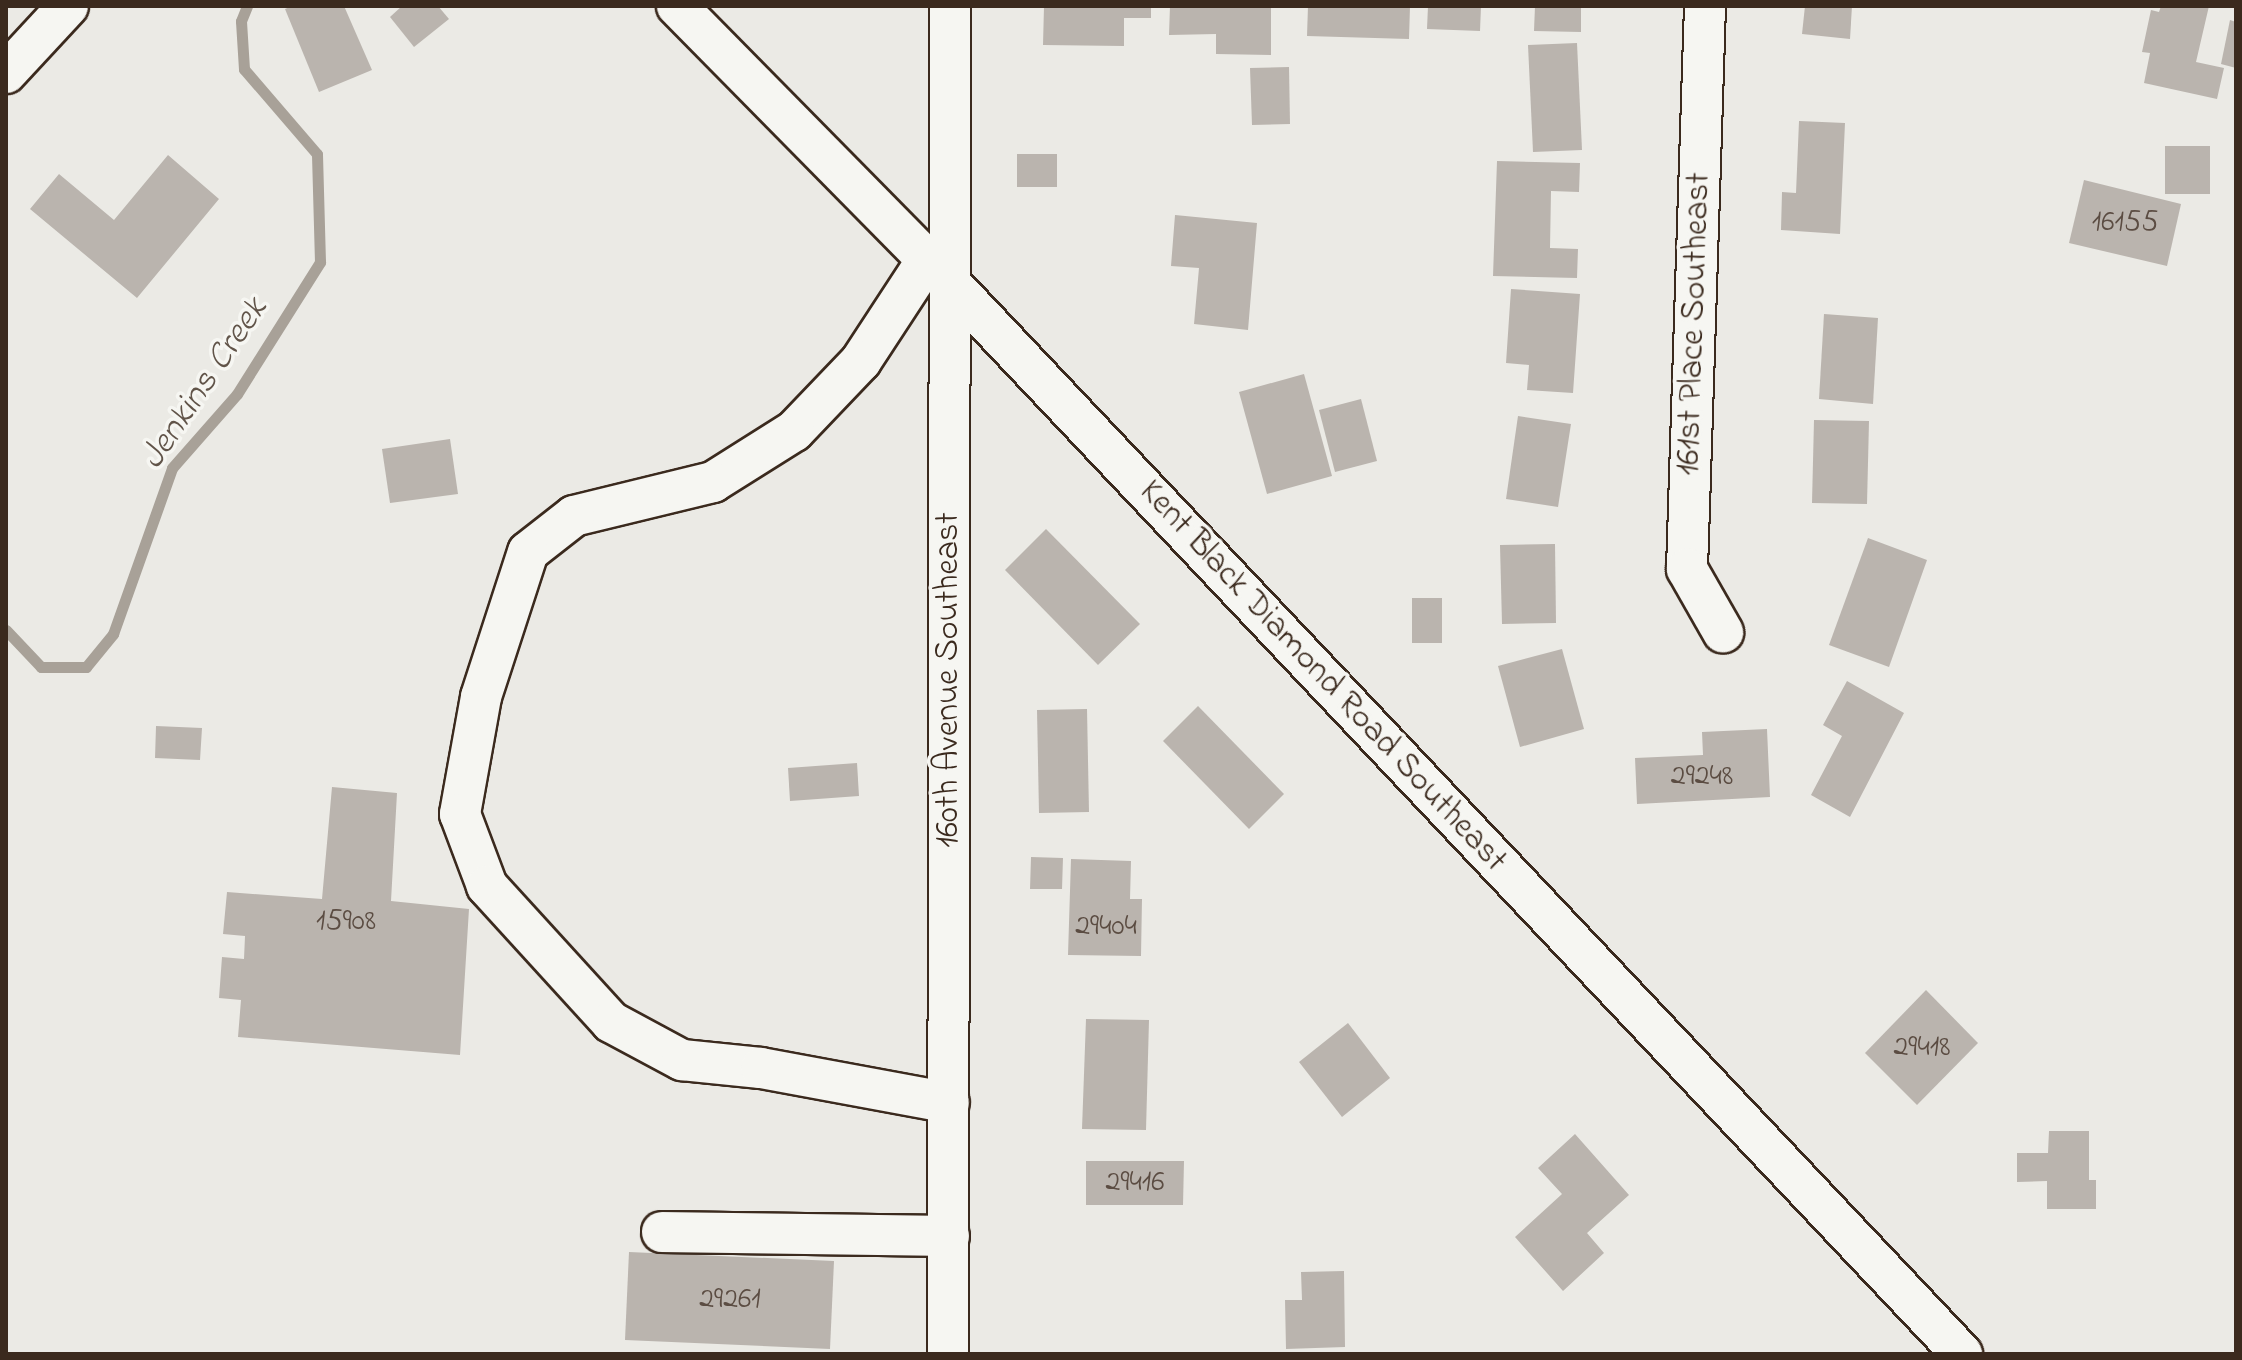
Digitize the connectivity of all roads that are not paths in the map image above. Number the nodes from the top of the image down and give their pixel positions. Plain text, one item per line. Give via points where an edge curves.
1 (677, 6) edge
2 (950, 6) edge
3 (1705, 6) edge
4 (49, 12) edge
5 (6, 73) edge
6 (939, 272) junction
7 (1723, 632) dead end
8 (949, 1103) junction
9 (662, 1232) dead end
10 (949, 1236) junction
11 (948, 1354) edge
12 (1962, 1354) edge

1 - 6 street, Kent Black Diamond Road Southeast
2 - 6 street, 160th Avenue Southeast
3 - 7 street, 161st Place Southeast via 1687,569
4 - 5 street
6 - 8 street, 160th Avenue Southeast
6 - 8 street via 794,431 713,482 574,516 528,552 481,697 460,814 487,886 611,1022 682,1060 777,1071
6 - 12 street, Kent Black Diamond Road Southeast
8 - 10 street, 160th Avenue Southeast
9 - 10 street
10 - 11 street, 160th Avenue Southeast

